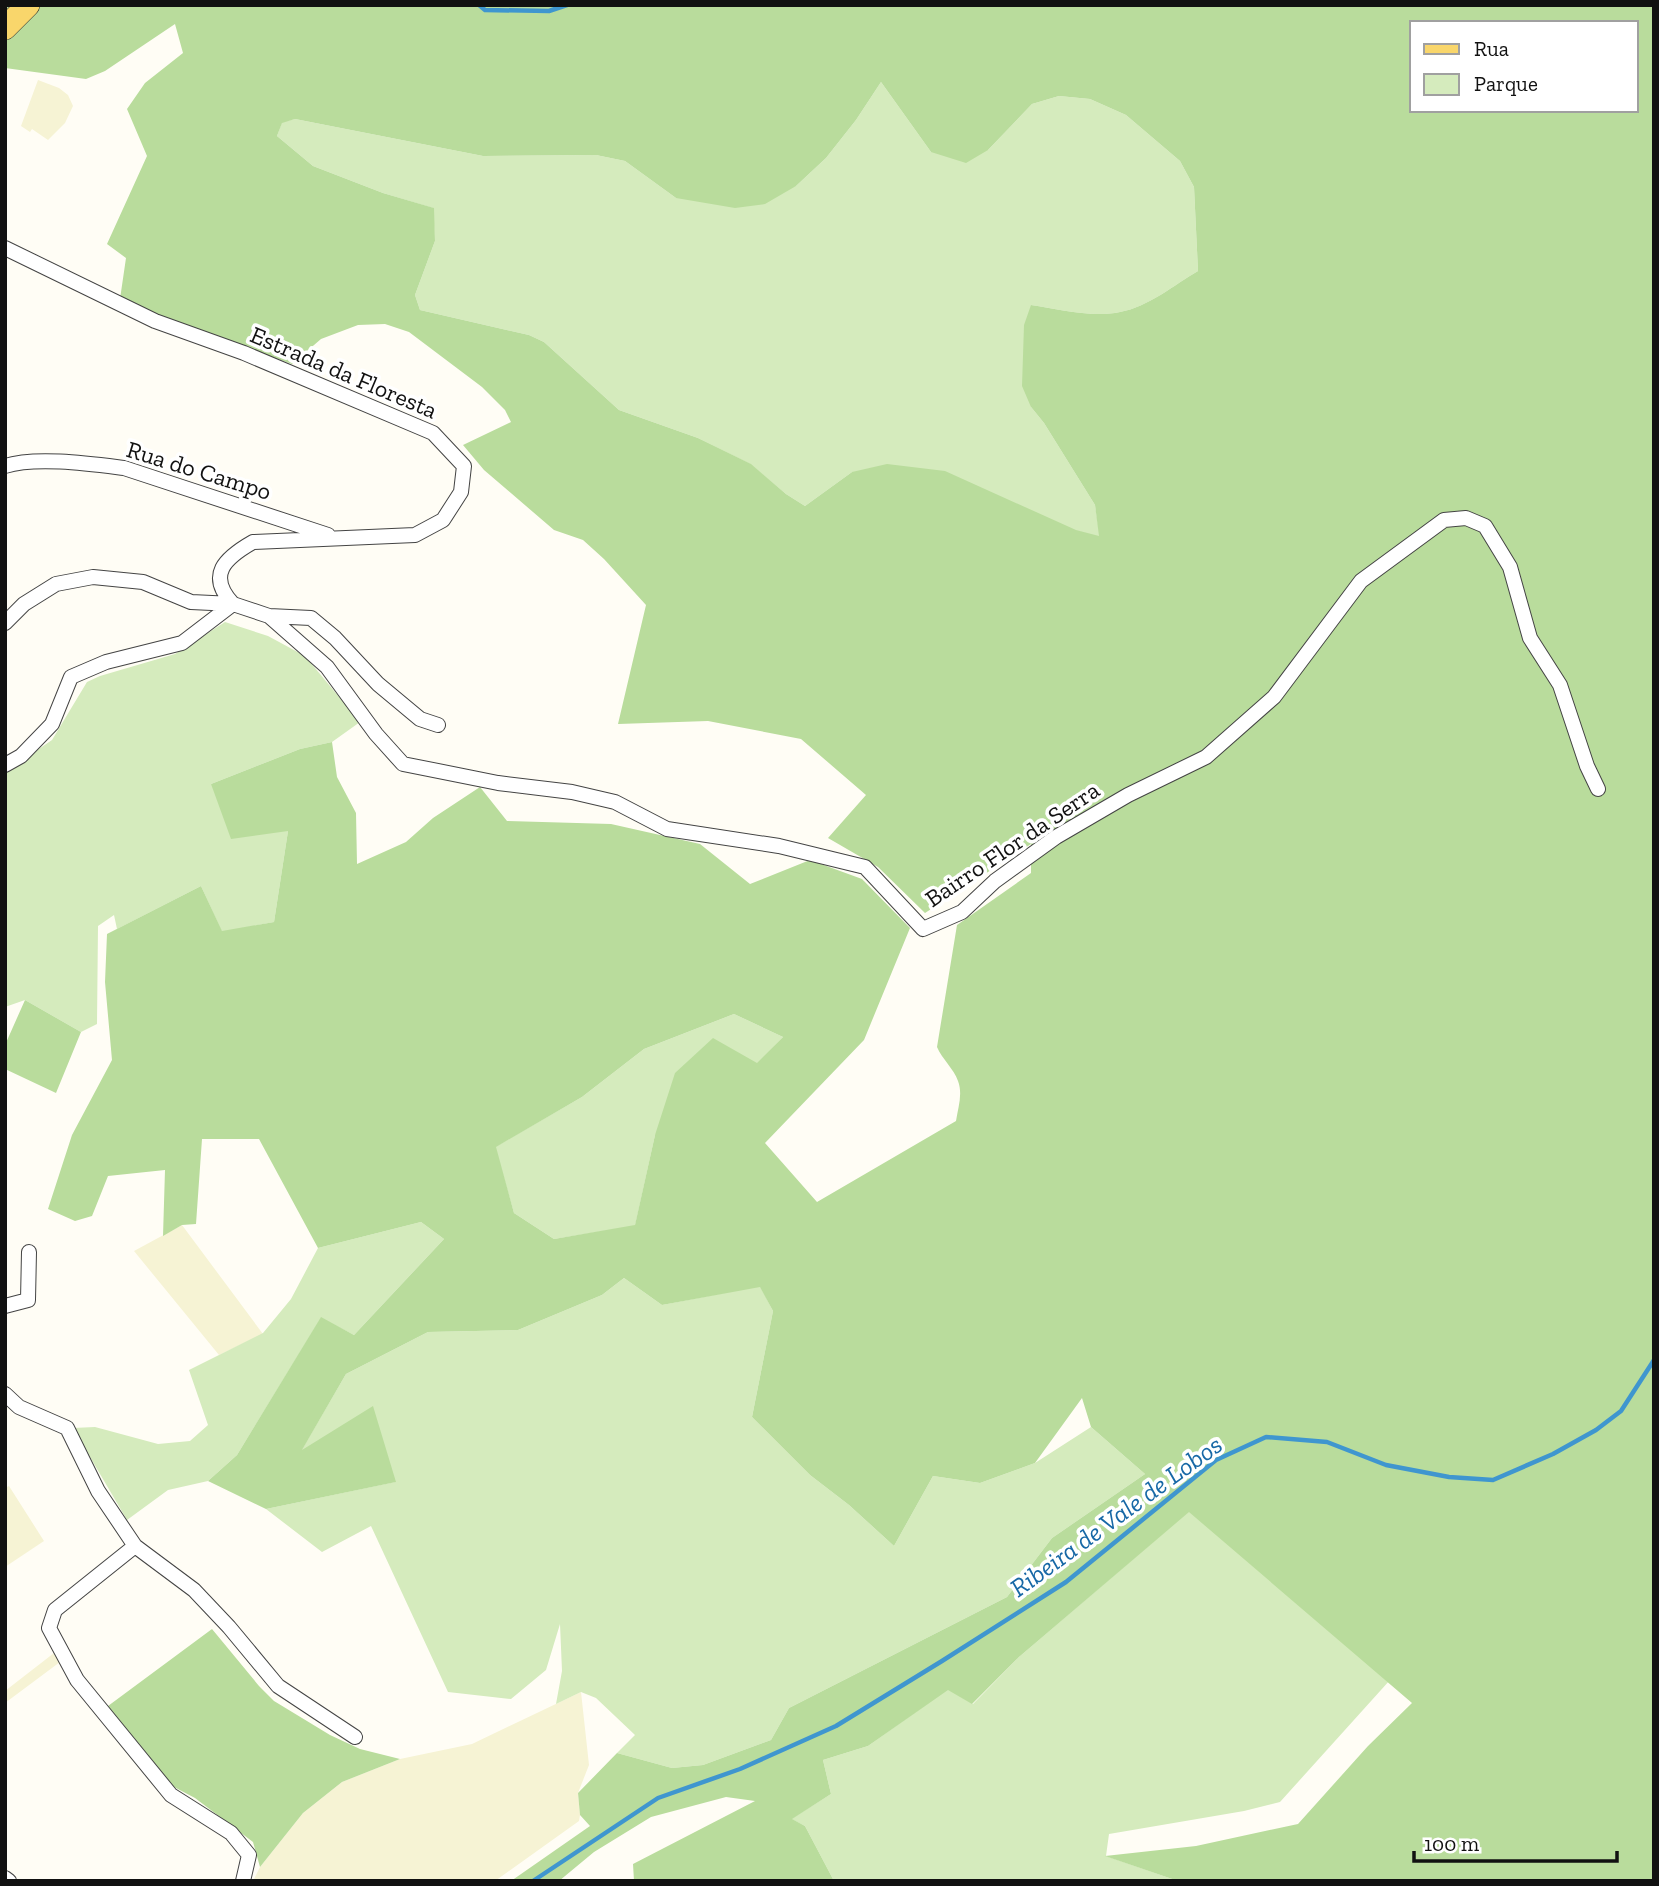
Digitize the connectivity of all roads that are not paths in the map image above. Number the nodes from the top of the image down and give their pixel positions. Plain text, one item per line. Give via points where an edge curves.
1 (28, 5) edge
2 (5, 27) edge
3 (5, 248) edge
4 (5, 466) edge
5 (335, 537) junction
6 (233, 604) junction
7 (269, 616) junction
8 (5, 622) edge
9 (438, 725) dead end
10 (5, 765) edge
11 (1598, 789) dead end
12 (29, 1252) dead end
13 (5, 1306) edge
14 (5, 1394) edge
15 (135, 1546) junction
16 (355, 1737) dead end
17 (243, 1881) edge

1 - 2 main road
3 - 5 street, Estrada da Floresta via 155,321 433,432 464,466 461,492 443,520 415,535
4 - 5 street, Rua do Campo via 35,462 124,468
5 - 6 street, Estrada da Floresta via 253,542 230,555 219,572 222,593
6 - 7 street, Bairro Flor da Serra
6 - 8 street, Bairro Flor da Serra via 191,602 143,582 93,577 56,584
6 - 10 street via 182,643 106,662 71,677 52,724 22,756
7 - 9 street via 311,618 377,684 421,719
7 - 11 street, Bairro Flor da Serra via 327,667 403,764 572,792 615,802 667,829 779,846 865,867 923,929 962,912 995,881 1056,837 1206,757 1274,697 1361,581 1444,520 1466,518 1485,526 1510,567 1530,638 1560,685
12 - 13 street via 28,1300
14 - 15 street via 19,1407 67,1428 99,1491
15 - 16 street via 194,1590 278,1686
15 - 17 street via 55,1610 49,1628 77,1680 172,1795 231,1833 249,1856

